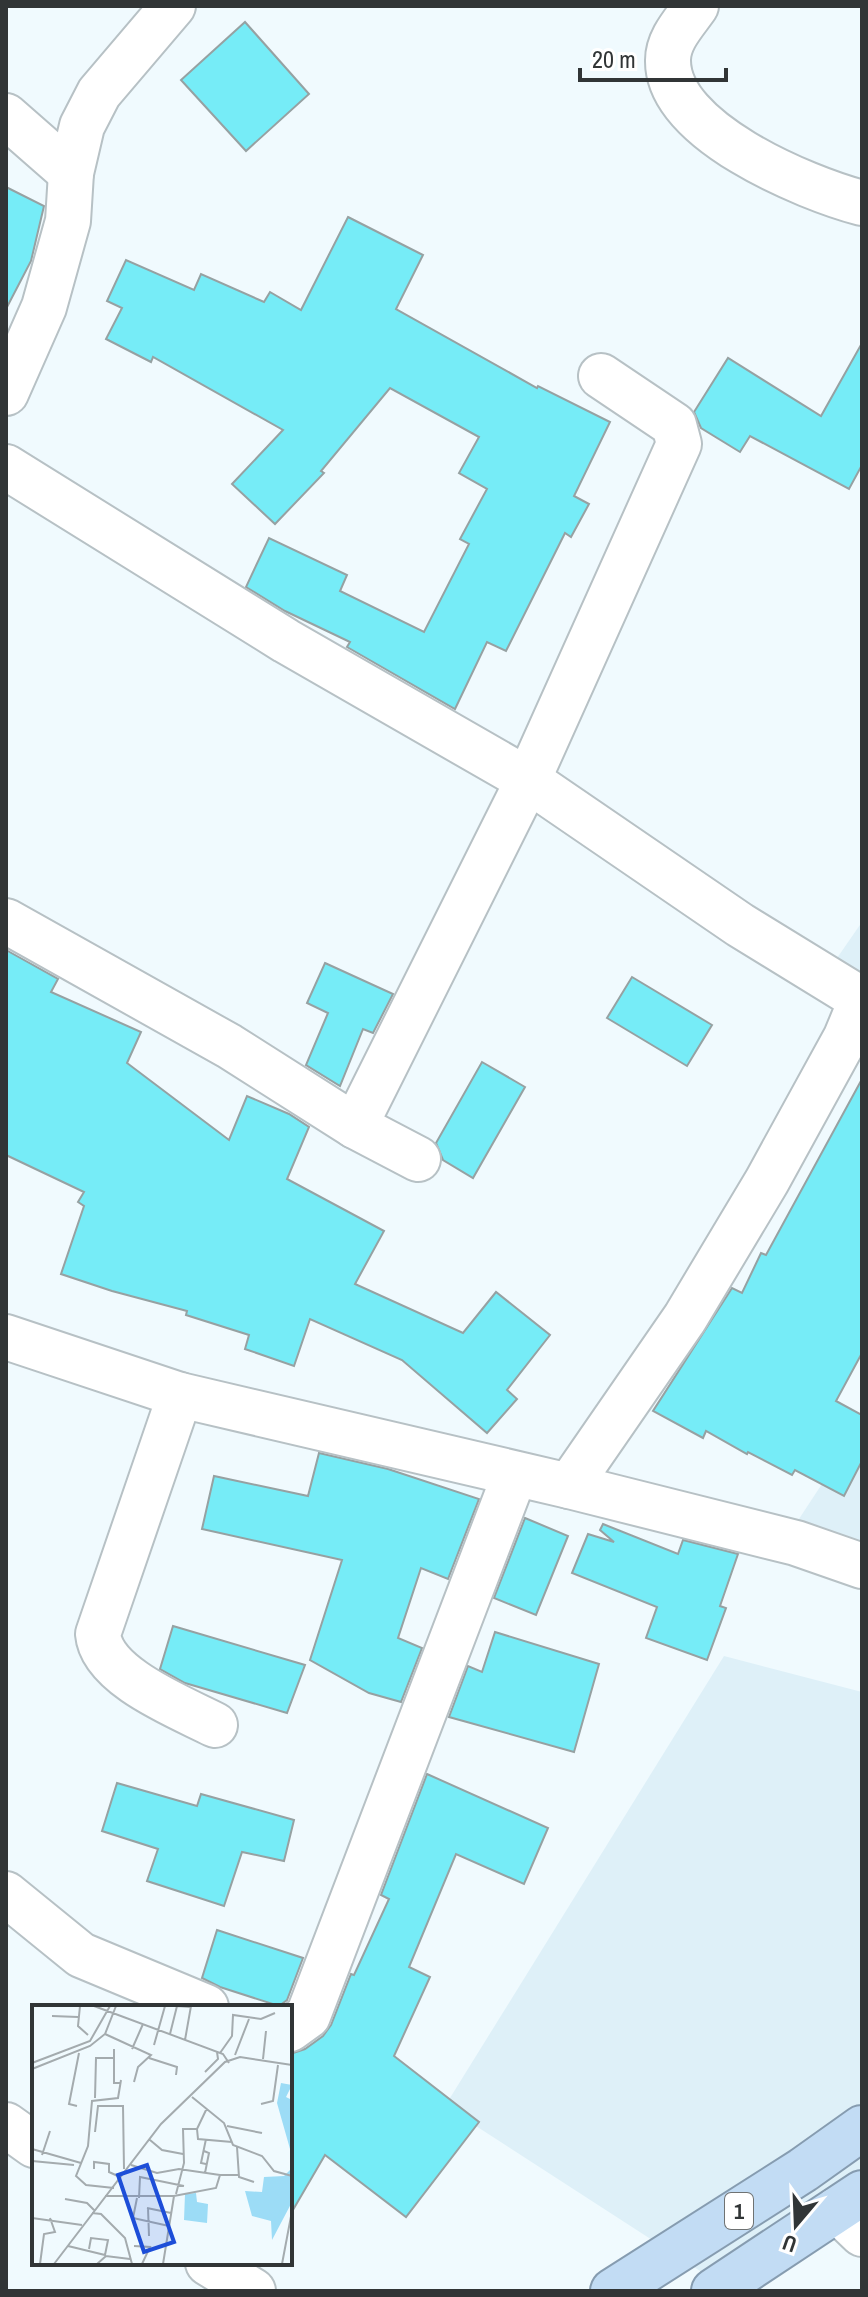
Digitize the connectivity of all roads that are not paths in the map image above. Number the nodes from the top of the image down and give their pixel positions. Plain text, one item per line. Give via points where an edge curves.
1 (173, 6) edge
2 (696, 6) edge
3 (6, 116) edge
4 (71, 173) junction
5 (862, 203) edge
6 (15, 343) edge
7 (601, 376) dead end
8 (6, 393) edge
9 (6, 467) edge
10 (528, 780) junction
11 (6, 921) edge
12 (861, 1002) edge
13 (355, 1126) junction
14 (418, 1159) dead end
15 (6, 1337) edge
16 (180, 1395) junction
17 (515, 1474) junction
18 (569, 1486) junction
19 (862, 1566) edge
20 (215, 1725) dead end
21 (6, 1894) edge
22 (201, 2005) edge
23 (292, 2028) edge
24 (6, 2125) edge
25 (862, 2128) edge
26 (32, 2144) edge
27 (803, 2170) junction
28 (854, 2212) edge
29 (211, 2265) edge
30 (253, 2291) edge
31 (613, 2291) edge
32 (714, 2291) edge

1 - 4 street via 99,93 82,126
2 - 5 street via 675,35 668,56 676,91 706,126 769,169
3 - 4 street
4 - 6 street via 68,221 44,307
6 - 8 street
7 - 10 street via 674,425 679,444
9 - 10 street via 286,641
10 - 12 street
10 - 13 street
11 - 13 street via 229,1046
12 - 18 street via 767,1181 685,1318
13 - 14 street
15 - 16 street
16 - 17 street
16 - 20 street via 98,1634 99,1646 138,1684
17 - 18 street
17 - 23 street via 308,2016
18 - 19 street via 796,1543
21 - 22 street via 81,1955
24 - 26 street
25 - 27 highway, 1
27 - 28 highway
27 - 31 highway, 1
28 - 32 highway, 1
29 - 30 street

